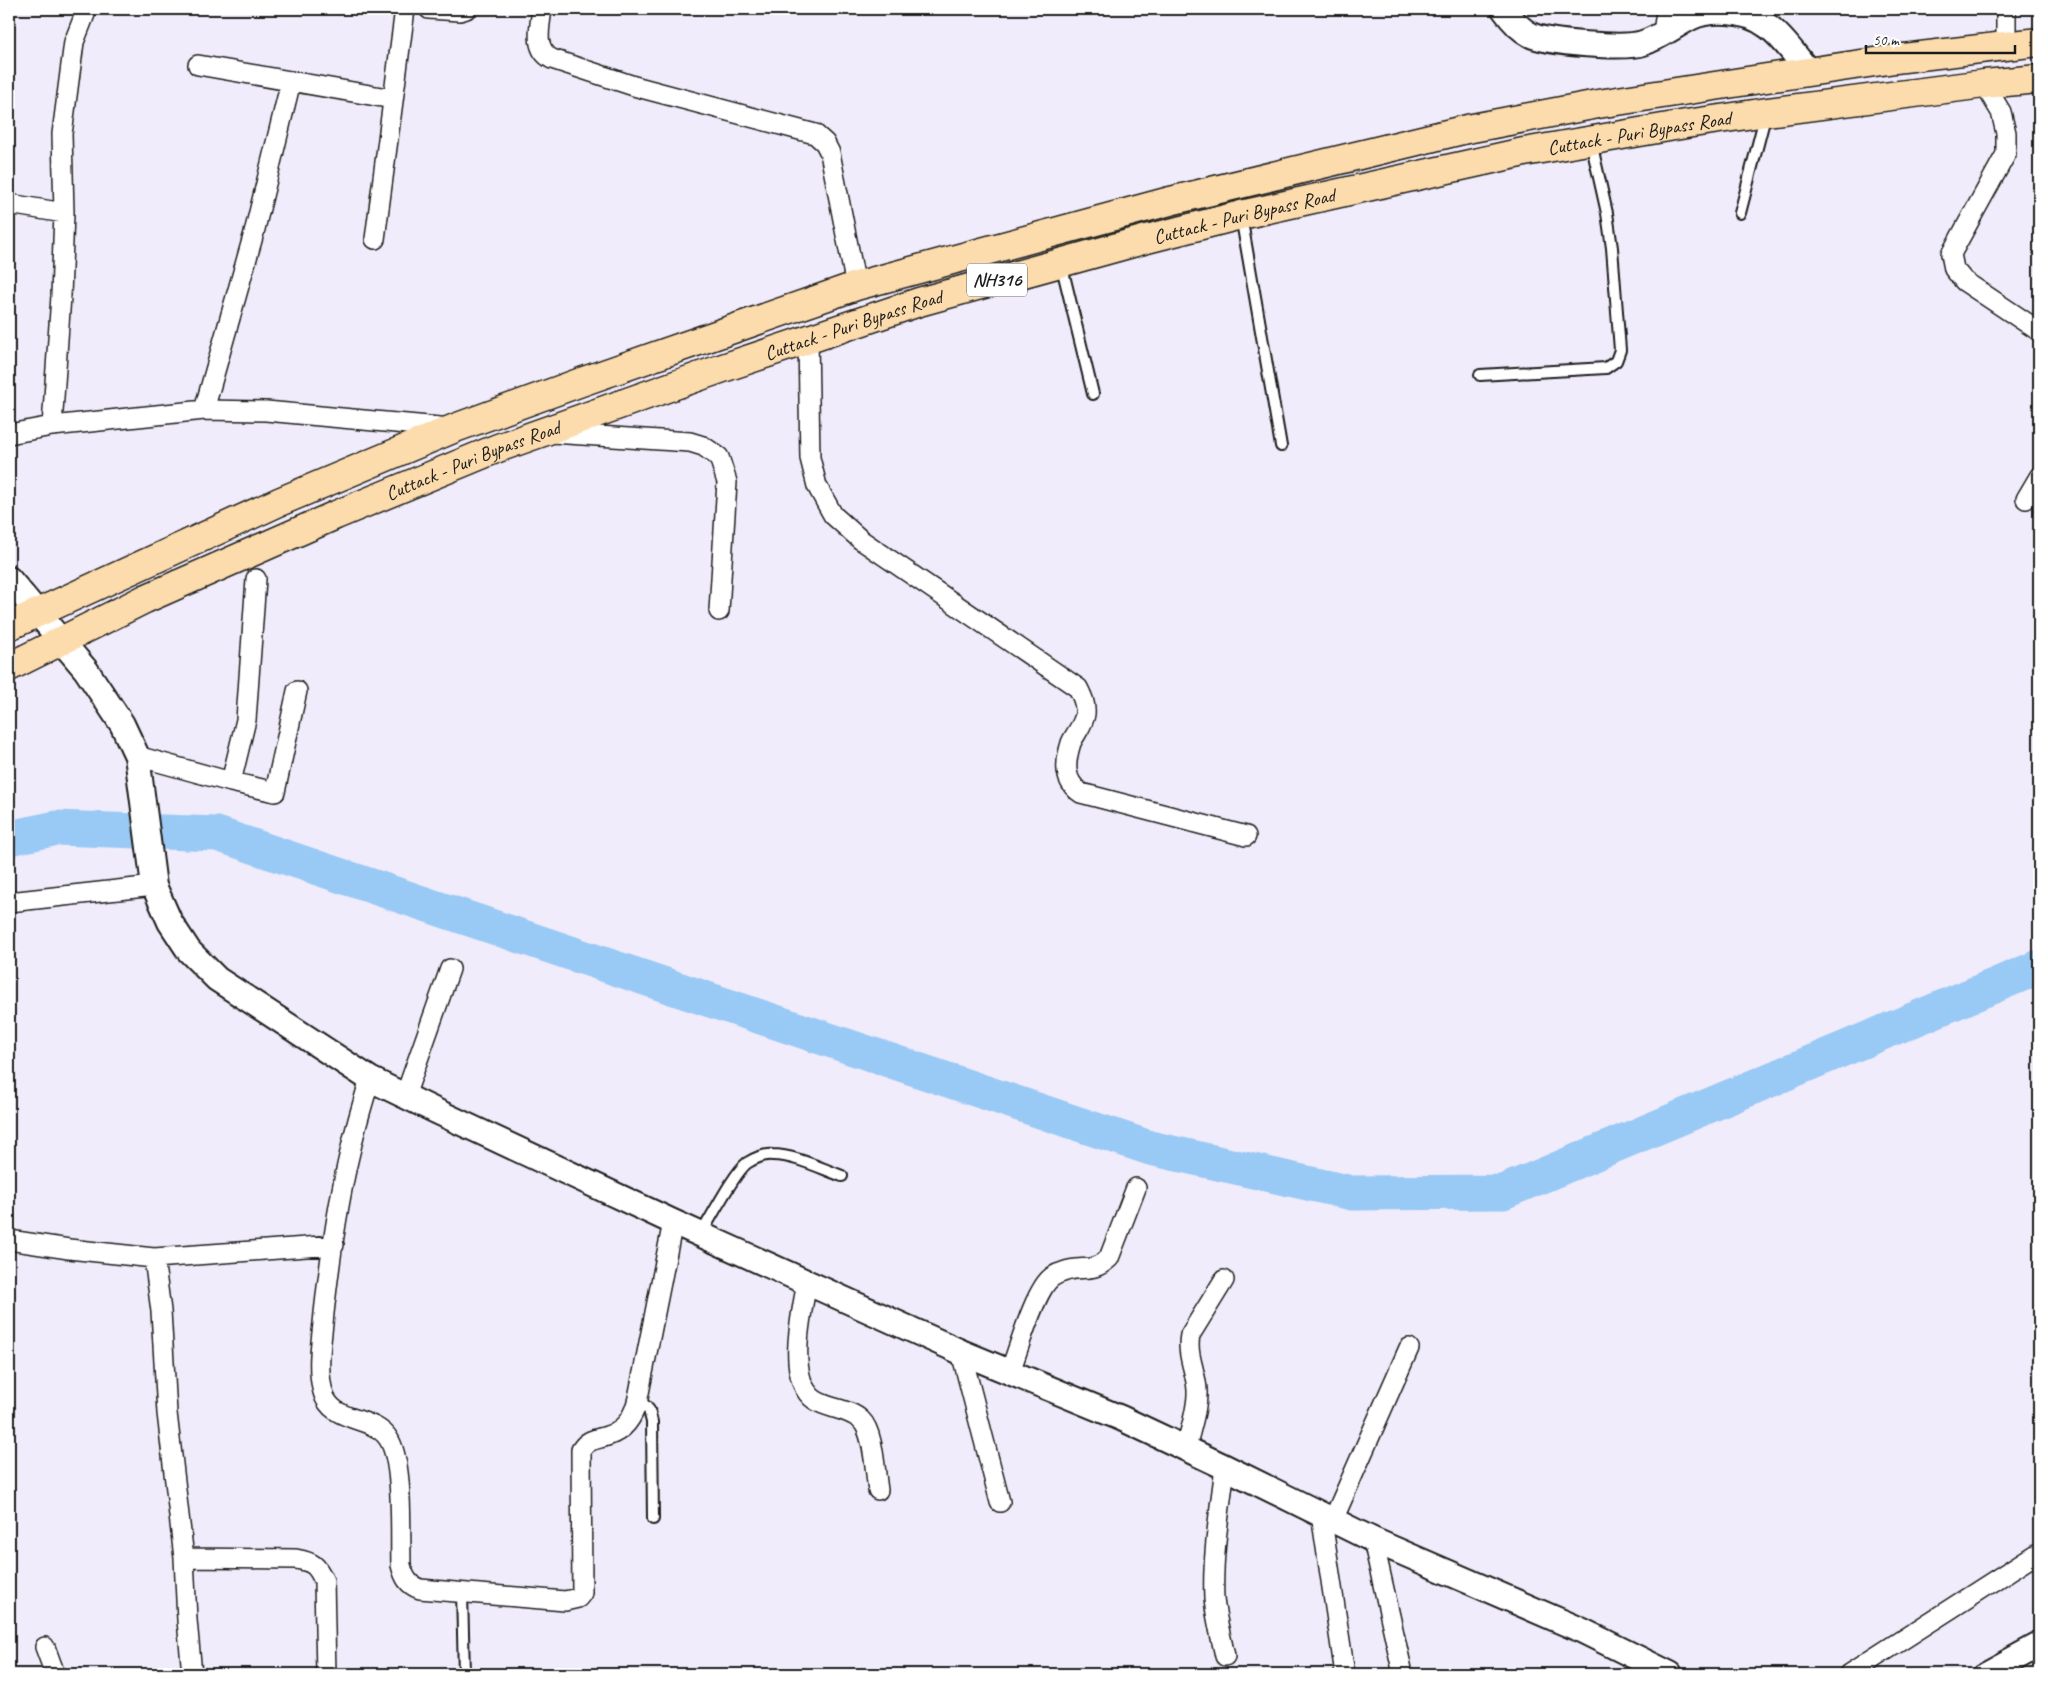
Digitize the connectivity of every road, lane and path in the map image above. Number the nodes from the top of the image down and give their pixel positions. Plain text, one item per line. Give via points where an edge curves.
1 (88, 9) edge
2 (405, 9) edge
3 (429, 9) edge
4 (466, 9) edge
5 (542, 9) edge
6 (1504, 9) edge
7 (1666, 9) edge
8 (2006, 9) edge
9 (1762, 14) edge
10 (1663, 35) junction
11 (2039, 42) edge
12 (2006, 45) junction
13 (198, 65) dead end
14 (1809, 72) junction
15 (2039, 79) edge
16 (291, 81) junction
17 (1984, 84) junction
18 (393, 99) junction
19 (1766, 112) junction
20 (1591, 141) junction
21 (9, 204) edge
22 (64, 213) junction
23 (1740, 213) dead end
24 (1241, 215) junction
25 (375, 239) dead end
26 (1061, 262) junction
27 (856, 286) junction
28 (2039, 331) edge
29 (808, 339) junction
30 (1480, 375) dead end
31 (1093, 394) dead end
32 (204, 410) junction
33 (52, 426) junction
34 (455, 428) junction
35 (541, 432) junction
36 (9, 434) edge
37 (1280, 446) dead end
38 (2039, 477) edge
39 (2026, 499) dead end
40 (256, 579) dead end
41 (9, 580) edge
42 (719, 611) dead end
43 (37, 612) junction
44 (9, 626) edge
45 (61, 641) junction
46 (9, 667) edge
47 (297, 690) dead end
48 (139, 768) junction
49 (231, 782) junction
50 (1246, 836) dead end
51 (152, 878) junction
52 (9, 902) edge
53 (450, 969) dead end
54 (370, 1079) junction
55 (405, 1096) junction
56 (842, 1176) dead end
57 (1136, 1188) dead end
58 (673, 1222) junction
59 (701, 1234) junction
60 (9, 1240) edge
61 (334, 1245) junction
62 (154, 1258) junction
63 (1224, 1280) dead end
64 (807, 1282) junction
65 (1409, 1348) dead end
66 (961, 1352) junction
67 (1010, 1372) junction
68 (638, 1398) junction
69 (1186, 1448) junction
70 (1225, 1467) junction
71 (878, 1490) dead end
72 (1000, 1502) dead end
73 (1327, 1517) junction
74 (653, 1520) dead end
75 (1372, 1540) junction
76 (2039, 1552) edge
77 (184, 1558) junction
78 (462, 1592) junction
79 (2039, 1645) edge
80 (44, 1648) dead end
81 (1225, 1656) dead end
82 (55, 1674) edge
83 (192, 1674) edge
84 (326, 1674) edge
85 (464, 1674) edge
86 (1345, 1674) edge
87 (1403, 1674) edge
88 (1670, 1674) edge
89 (1849, 1674) edge
90 (1986, 1674) edge

1 - 22 street via 74,42 62,134
2 - 18 street
3 - 4 street
5 - 27 street via 540,50 552,59 634,86 815,134 825,142 830,153
6 - 10 street via 1515,24 1531,35 1549,40 1620,46 1641,44
7 - 10 street
8 - 12 street
9 - 10 street via 1714,11 1691,17
9 - 14 street
11 - 12 highway, Cuttack - Puri Bypass Road / NH316
12 - 14 highway, Cuttack - Puri Bypass Road / NH316
13 - 16 street
14 - 27 highway, Cuttack - Puri Bypass Road / NH316 via 1598,104 1467,129 1170,200
15 - 17 highway, Cuttack - Puri Bypass Road / NH316
16 - 18 street
16 - 32 street via 254,233
17 - 19 highway, Cuttack - Puri Bypass Road / NH316
17 - 28 street via 2001,112 2006,154 1951,254 1954,269 1964,281
18 - 25 street
19 - 20 highway, Cuttack - Puri Bypass Road / NH316
19 - 23 lane
20 - 24 highway, Cuttack - Puri Bypass Road / NH316 via 1524,152
20 - 30 lane via 1612,248 1620,350 1616,361 1606,368
21 - 22 street
22 - 33 street
24 - 26 highway, Cuttack - Puri Bypass Road / NH316
24 - 37 lane
26 - 29 highway, Cuttack - Puri Bypass Road / NH316 via 919,302
26 - 31 lane
27 - 34 highway, Cuttack - Puri Bypass Road / NH316
29 - 35 highway, Cuttack - Puri Bypass Road / NH316
29 - 50 street via 810,458 817,486 833,515 861,540 1078,688 1084,700 1085,716 1071,744 1067,762 1072,787 1080,793
32 - 33 street
32 - 34 street via 266,411
33 - 36 street
34 - 43 highway, Cuttack - Puri Bypass Road / NH316 via 279,502
35 - 42 street via 690,442 719,457 727,482
35 - 45 highway, Cuttack - Puri Bypass Road / NH316 via 309,527 145,599
38 - 39 street
40 - 49 street via 246,720
41 - 43 street
43 - 44 highway, Cuttack - Puri Bypass Road / NH316
43 - 45 street
45 - 46 highway, Cuttack - Puri Bypass Road / NH316
45 - 48 street via 109,702 122,724
47 - 49 street via 275,792
48 - 49 street
48 - 51 street
51 - 52 street
51 - 54 street via 170,922 189,951 217,979
53 - 55 street
54 - 55 street
54 - 61 street via 351,1150
55 - 58 street
56 - 59 lane via 788,1157 771,1154 759,1157 746,1163
57 - 67 street via 1109,1258 1092,1269 1065,1271 1051,1277 1039,1294
58 - 59 street
58 - 68 street
59 - 64 street
60 - 62 street
61 - 62 street
61 - 78 street via 322,1335 320,1370 323,1393 341,1414 380,1429 388,1438 397,1464 401,1565 407,1582 420,1589
62 - 77 street
63 - 69 street via 1190,1336 1189,1355 1197,1398
64 - 66 street
64 - 71 street via 798,1366 805,1390 815,1400 861,1420 868,1433
65 - 73 street
66 - 67 street
66 - 72 street
67 - 69 street
68 - 74 lane via 649,1410 652,1422
68 - 78 street via 632,1419 608,1436 585,1443 581,1450 582,1593 578,1598 565,1601
69 - 70 street
70 - 73 street
70 - 81 street via 1214,1588 1216,1617
73 - 75 street
73 - 86 street
75 - 87 street
75 - 88 street via 1580,1630
76 - 89 street
77 - 83 street
77 - 84 street via 296,1560 308,1561 318,1568 324,1581
78 - 85 lane
79 - 90 street
80 - 82 street

